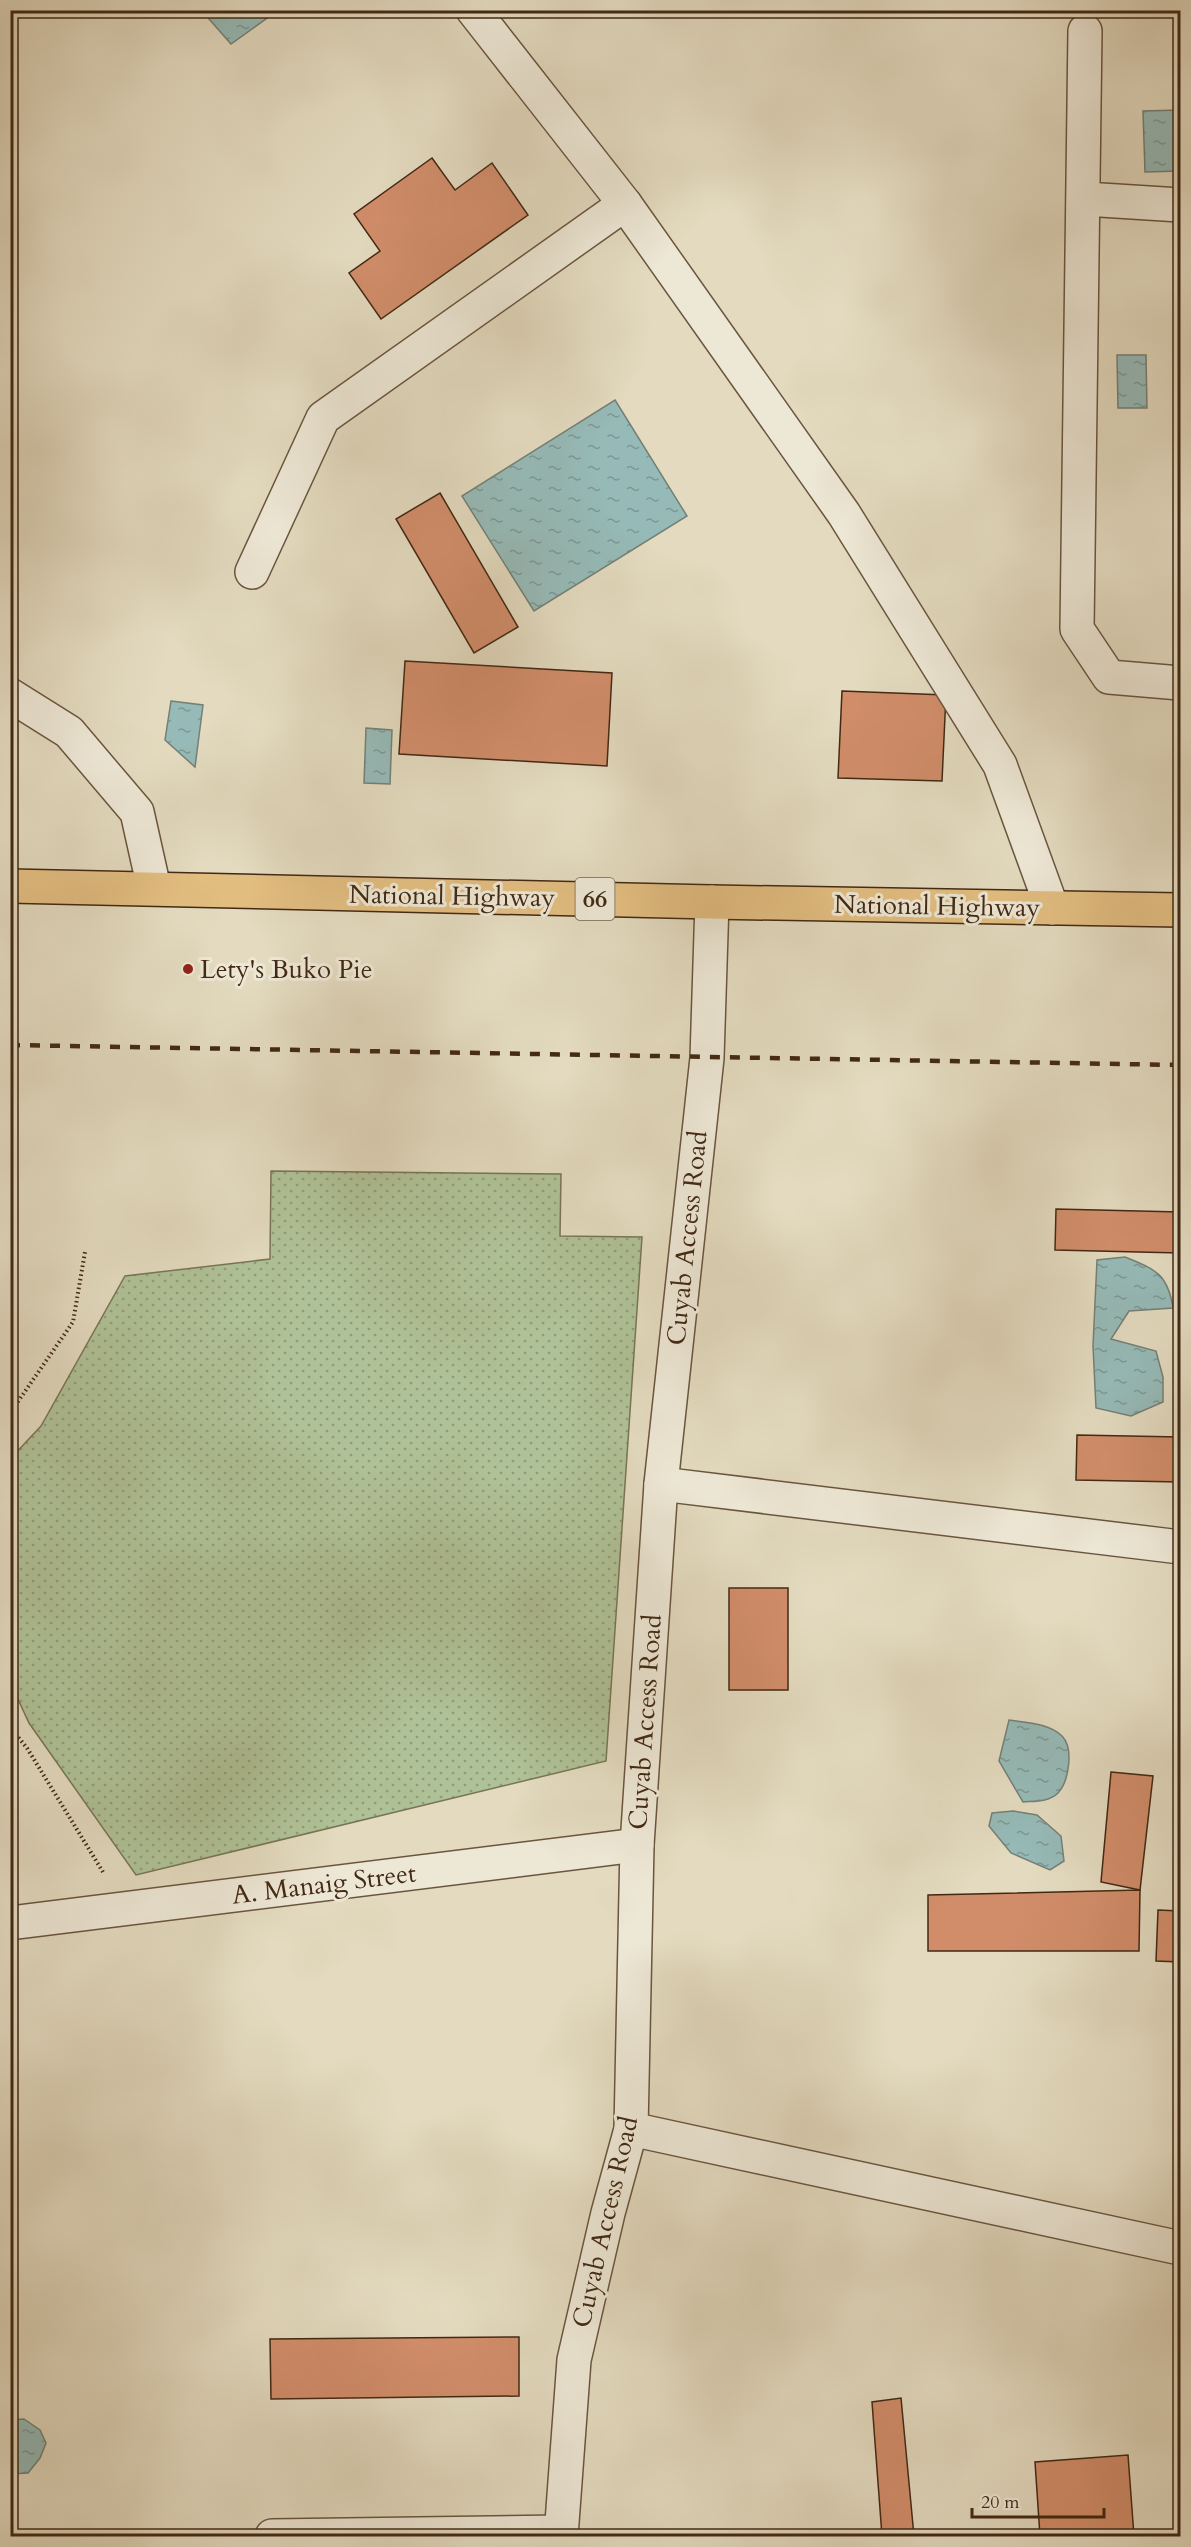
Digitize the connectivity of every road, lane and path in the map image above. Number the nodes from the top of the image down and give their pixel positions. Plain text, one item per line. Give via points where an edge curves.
1 (472, 10) edge
2 (1085, 31) dead end
3 (1085, 199) junction
4 (625, 204) junction
5 (1180, 206) edge
6 (252, 572) dead end
7 (1180, 683) edge
8 (10, 695) edge
9 (10, 886) edge
10 (154, 888) junction
11 (712, 902) junction
12 (1052, 908) junction
13 (1180, 910) edge
14 (85, 1252) dead end
15 (10, 1413) edge
16 (661, 1484) junction
17 (1180, 1546) edge
18 (10, 1727) edge
19 (637, 1845) junction
20 (125, 1909) junction
21 (10, 1923) edge
22 (631, 2129) junction
23 (1180, 2248) edge
24 (561, 2534) edge
25 (272, 2536) edge

1 - 4 street
2 - 3 street
3 - 5 street
3 - 7 street via 1077,628 1109,677
4 - 6 street via 323,418
4 - 12 street via 844,514 1000,765
8 - 10 street via 69,732 137,812
9 - 10 main road, National Highway / 66
10 - 11 main road, National Highway / 66
11 - 12 main road, National Highway / 66
11 - 16 street, Cuyab Access Road via 707,1058
12 - 13 main road, National Highway / 66
14 - 15 path via 73,1322
16 - 17 street
16 - 19 street, Cuyab Access Road
18 - 20 path via 27,1748
19 - 20 street, A. Manaig Street
19 - 22 street, Cuyab Access Road
20 - 21 street, A. Manaig Street
22 - 23 street
22 - 24 street, Cuyab Access Road via 574,2360
24 - 25 street

